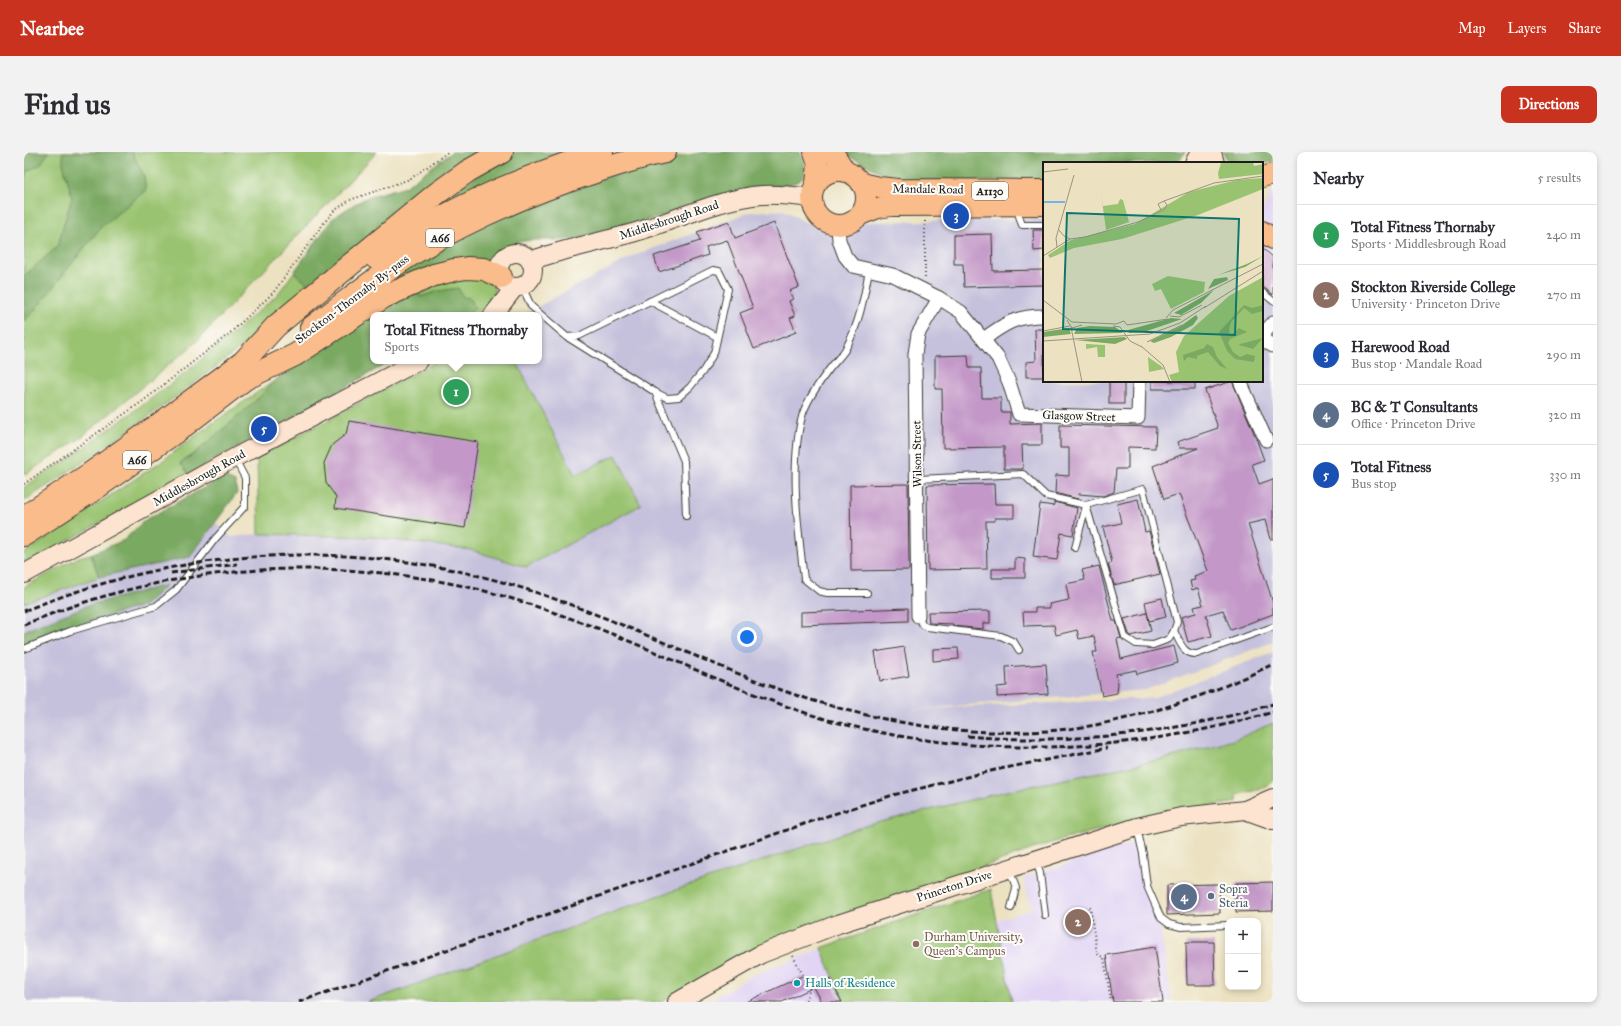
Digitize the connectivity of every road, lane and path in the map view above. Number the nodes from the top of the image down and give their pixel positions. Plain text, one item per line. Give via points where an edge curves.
1 (448, 152) edge
2 (502, 152) edge
3 (602, 152) edge
4 (665, 152) edge
5 (1200, 152) edge
6 (1212, 152) edge
7 (1195, 162) edge
8 (1215, 162) edge
9 (821, 167) edge
10 (1273, 174) edge
11 (1263, 177) edge
12 (854, 178) junction
13 (1043, 190) edge
14 (1043, 205) edge
15 (933, 206) junction
16 (1015, 206) junction
17 (860, 215) junction
18 (1043, 224) edge
19 (838, 226) junction
20 (1263, 232) edge
21 (1273, 240) edge
22 (530, 261) junction
23 (869, 270) junction
24 (513, 283) junction
25 (925, 291) junction
26 (1263, 293) edge
27 (938, 298) junction
28 (650, 301) junction
29 (1273, 301) edge
30 (495, 312) edge
31 (538, 312) edge
32 (542, 315) edge
33 (1043, 316) edge
34 (1273, 323) edge
35 (1263, 333) edge
36 (567, 337) junction
37 (717, 337) junction
38 (984, 339) junction
39 (1263, 340) edge
40 (1273, 346) edge
41 (412, 364) edge
42 (244, 371) junction
43 (1139, 382) edge
44 (1240, 382) edge
45 (655, 392) junction
46 (1266, 440) dead end
47 (234, 458) junction
48 (918, 479) junction
49 (24, 484) edge
50 (1086, 505) junction
51 (686, 516) dead end
52 (24, 517) edge
53 (24, 535) edge
54 (1075, 548) dead end
55 (24, 574) edge
56 (867, 593) dead end
57 (918, 616) joint
58 (1273, 627) edge
59 (1174, 632) junction
60 (24, 649) edge
61 (1019, 650) dead end
62 (1273, 798) edge
63 (1245, 810) junction
64 (1273, 820) edge
65 (1137, 827) junction
66 (1035, 859) junction
67 (1009, 868) junction
68 (1090, 906) dead end
69 (1011, 908) dead end
70 (1045, 915) dead end
71 (1225, 925) edge
72 (787, 944) junction
73 (677, 1002) edge
74 (805, 1002) edge
75 (1111, 1002) edge

1 - 49 path via 410,179 350,200 334,211 272,293 230,333 143,400
2 - 42 highway via 468,171 436,194 276,326
3 - 42 highway, Stockton-Thornaby By-pass / A66 via 514,184 469,204 425,228 378,257
4 - 42 highway, Stockton-Thornaby By-pass / A66 via 558,184 459,228 414,253
5 - 7 main road
6 - 8 main road
9 - 12 main road
9 - 12 main road, A1130 via 822,176 838,171
9 - 19 main road via 812,206 822,220
9 - 22 main road, Middlesbrough Road via 789,196 762,196 712,206 638,231
10 - 11 main road
12 - 13 main road, Mandale Road / A1130 via 879,188
12 - 17 main road via 865,191 866,199
14 - 16 main road, Mandale Road / A1130
15 - 16 main road, Mandale Road / A1130
15 - 17 main road, Mandale Road / A1130 via 891,206
15 - 25 path via 934,214 924,215
16 - 18 lane via 1022,225
17 - 19 main road, A1130 via 854,221
19 - 23 street via 839,240 845,256 854,266
20 - 21 main road
22 - 24 main road via 530,280
22 - 24 main road via 521,254 506,257 500,266
23 - 25 street via 893,275
23 - 56 lane via 856,327 844,352 814,390 804,413 796,457 798,534 804,579 819,591 827,593
24 - 30 main road
24 - 31 lane
24 - 42 highway, A66 via 484,269 467,268 434,276 384,297 295,355
25 - 27 street
26 - 29 lane
27 - 38 street via 961,312
27 - 48 street, Wilson Street via 918,334 915,354
28 - 36 lane via 579,336
28 - 37 lane
28 - 37 lane via 713,270 719,271 728,289
32 - 36 lane
33 - 38 street via 1014,319
34 - 35 street
36 - 45 lane
37 - 45 lane via 714,353 703,371 679,397 667,398
38 - 43 street, Glasgow Street via 998,358 1019,414 1138,418
39 - 40 street
41 - 47 main road, Middlesbrough Road
42 - 52 highway, A66
42 - 53 highway, A66 via 180,429 96,489
44 - 46 street
45 - 51 lane via 684,461
47 - 55 main road, Middlesbrough Road
47 - 60 lane via 244,478 245,506 215,539 176,590 156,606 70,631
48 - 50 lane via 1023,474 1046,496
48 - 57 street, Wilson Street
50 - 54 lane
50 - 59 lane via 1125,637 1136,644 1153,645 1169,639
50 - 59 lane via 1143,489 1177,622
57 - 61 lane via 927,627 1001,636 1014,642
58 - 59 lane via 1191,655 1185,652
62 - 63 main road, Princeton Drive
63 - 64 main road, Princeton Drive
63 - 65 main road, Princeton Drive
65 - 66 main road, Princeton Drive
65 - 71 lane via 1147,886 1161,918 1181,927
66 - 67 main road, Princeton Drive
66 - 70 lane via 1040,873
67 - 69 lane via 1016,888
67 - 72 main road, Princeton Drive via 838,924
68 - 75 path via 1097,954 1104,958
72 - 73 main road, Princeton Drive via 760,954
72 - 74 path via 810,989

